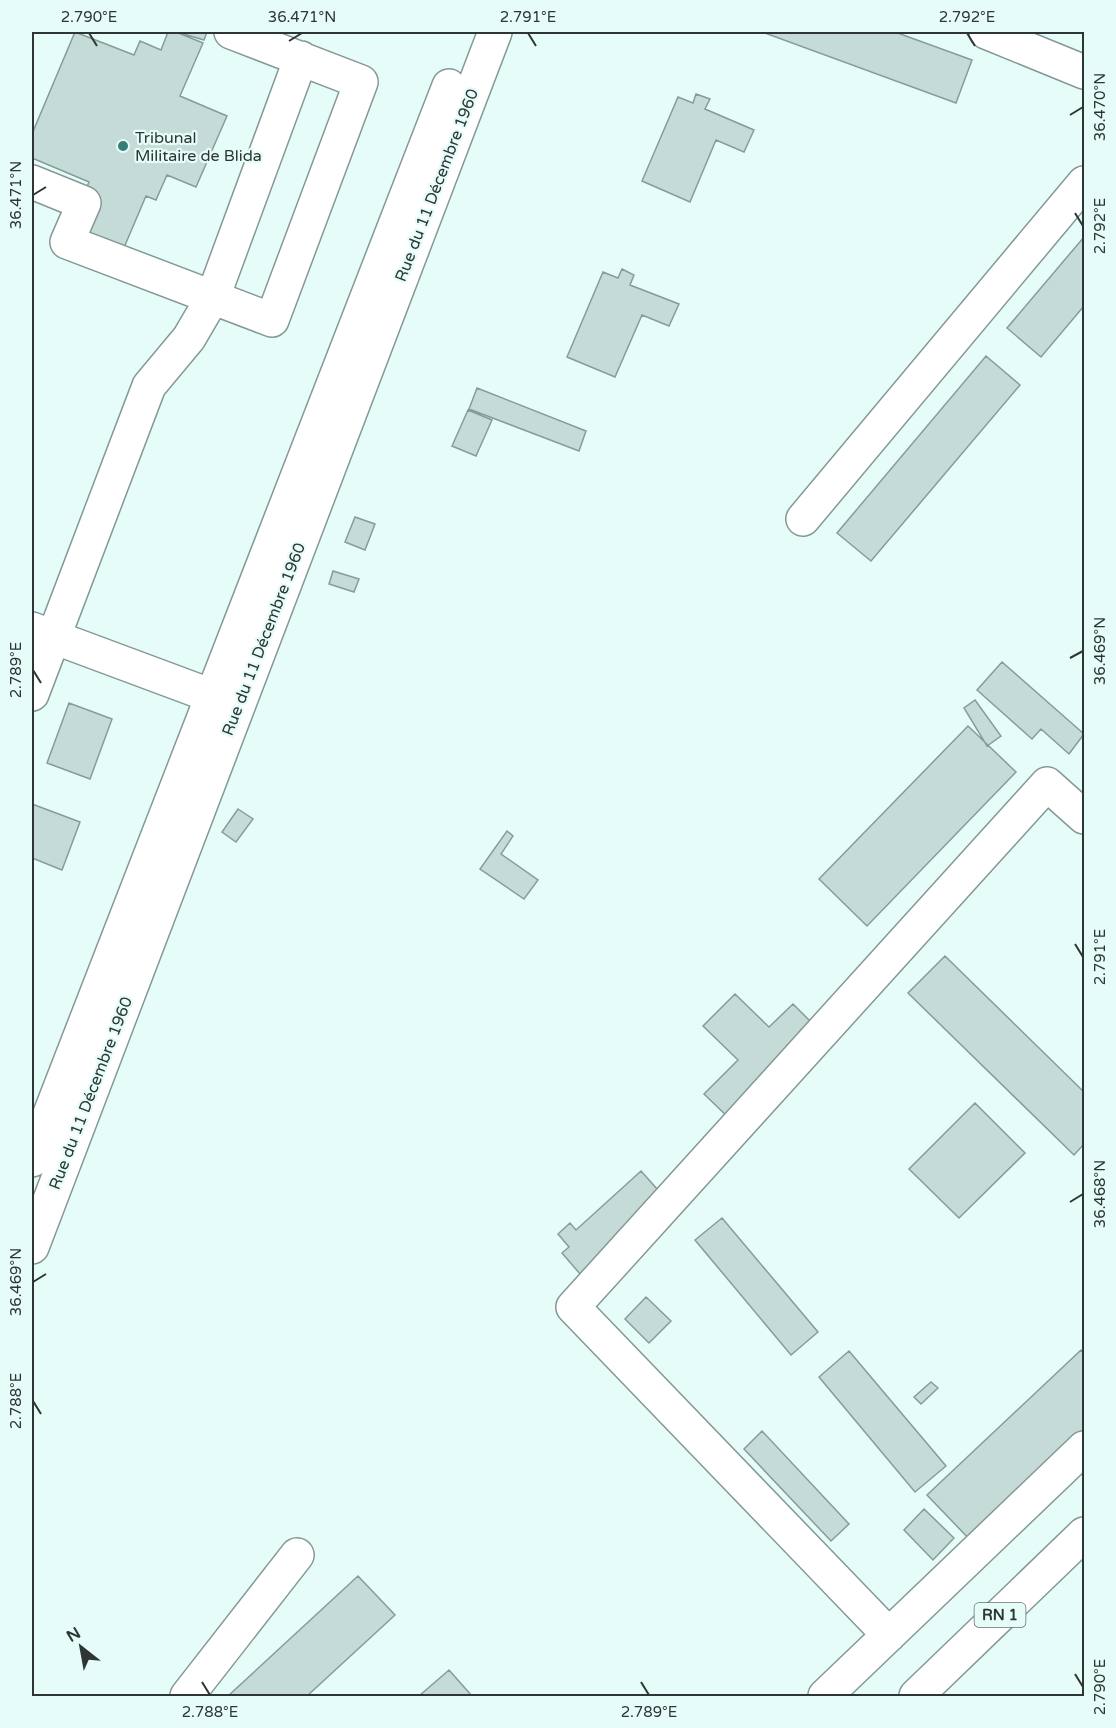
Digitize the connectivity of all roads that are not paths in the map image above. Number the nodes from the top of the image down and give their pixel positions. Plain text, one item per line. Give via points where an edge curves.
1 (231, 32) edge
2 (471, 32) edge
3 (495, 32) edge
4 (986, 32) edge
5 (301, 58) junction
6 (1084, 72) edge
7 (32, 182) edge
8 (1084, 183) edge
9 (213, 297) junction
10 (803, 519) dead end
11 (42, 633) edge
12 (32, 694) edge
13 (212, 696) junction
14 (1084, 817) edge
15 (32, 1160) edge
16 (32, 1247) edge
17 (1084, 1448) edge
18 (1084, 1534) edge
19 (297, 1555) dead end
20 (1084, 1559) edge
21 (889, 1635) junction
22 (187, 1696) edge
23 (825, 1696) edge
24 (916, 1696) edge
25 (942, 1696) edge

1 - 5 main road
2 - 13 main road, Rue du 11 Décembre 1960
3 - 16 main road, Rue du 11 Décembre 1960
4 - 6 main road
5 - 9 main road
5 - 9 main road via 360,82 272,320
7 - 9 main road via 84,203 67,242
8 - 10 main road
9 - 11 main road via 189,338 149,386
11 - 12 main road
11 - 13 main road
13 - 15 main road, Rue du 11 Décembre 1960
14 - 21 main road via 1047,784 573,1307
17 - 21 main road
18 - 24 main road, RN 1
19 - 22 main road
20 - 25 main road, RN 1
21 - 23 main road

